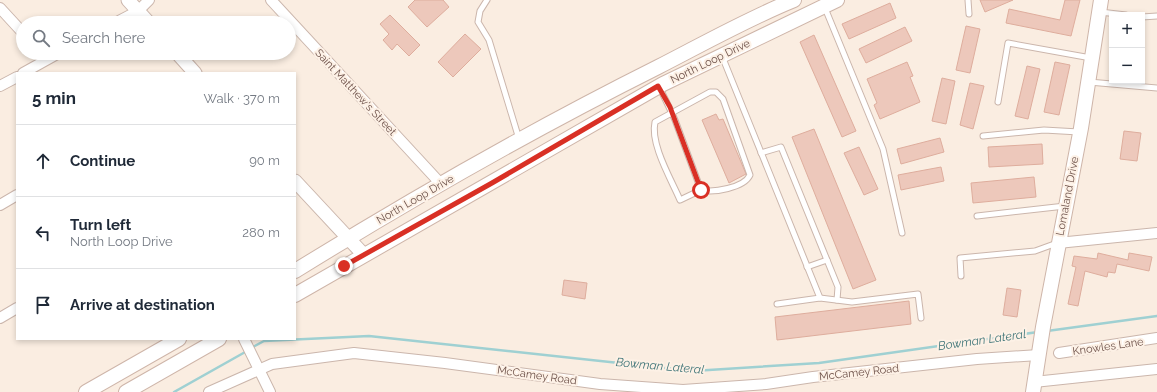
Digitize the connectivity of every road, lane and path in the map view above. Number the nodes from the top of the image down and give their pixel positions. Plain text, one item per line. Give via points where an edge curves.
1 (128, 0) edge
2 (150, 0) edge
3 (271, 0) edge
4 (487, 0) edge
5 (794, 0) edge
6 (968, 0) edge
7 (831, 2) edge
8 (1100, 6) edge
9 (0, 8) edge
10 (138, 10) junction
11 (1117, 12) edge
12 (969, 14) dead end
13 (127, 16) edge
14 (143, 16) edge
15 (286, 16) edge
16 (1157, 16) edge
17 (1145, 17) edge
18 (16, 25) edge
19 (296, 27) edge
20 (722, 55) junction
21 (1092, 58) junction
22 (39, 60) edge
23 (183, 60) edge
24 (24, 72) edge
25 (194, 72) edge
26 (16, 78) edge
27 (1088, 82) junction
28 (0, 86) edge
29 (658, 86) junction
30 (1157, 88) edge
31 (998, 102) dead end
32 (582, 106) junction
33 (672, 112) junction
34 (589, 125) junction
35 (1080, 132) junction
36 (983, 136) dead end
37 (519, 141) junction
38 (761, 153) junction
39 (296, 182) edge
40 (441, 184) junction
41 (701, 190) junction
42 (16, 196) edge
43 (0, 205) edge
44 (1066, 206) junction
45 (977, 216) dead end
46 (902, 233) dead end
47 (1157, 233) edge
48 (349, 238) junction
49 (1058, 243) junction
50 (363, 254) junction
51 (827, 260) junction
52 (807, 267) junction
53 (296, 270) edge
54 (961, 276) dead end
55 (296, 293) edge
56 (820, 298) junction
57 (837, 300) junction
58 (777, 304) dead end
59 (16, 309) edge
60 (0, 318) edge
61 (921, 318) dead end
62 (1157, 338) edge
63 (177, 340) edge
64 (217, 340) edge
65 (244, 340) edge
66 (1039, 353) junction
67 (1058, 353) dead end
68 (257, 366) junction
69 (1157, 369) edge
70 (1034, 387) edge
71 (86, 392) edge
72 (126, 392) edge
73 (209, 392) edge
74 (270, 392) edge

1 - 10 street
2 - 10 street
3 - 15 street, Saint Matthew's Street
4 - 37 lane via 480,10 478,22 489,40
5 - 32 main road, North Loop Drive
6 - 12 lane
7 - 20 main road, North Loop Drive
7 - 46 lane via 883,149
8 - 11 lane
8 - 21 main road, Lomaland Drive
9 - 18 street
10 - 13 street
10 - 14 street
16 - 17 lane
19 - 40 street, Saint Matthew's Street
20 - 29 main road, North Loop Drive
20 - 38 lane
21 - 27 main road, Lomaland Drive
21 - 31 lane via 1008,44
22 - 24 street
23 - 25 street
26 - 28 street
27 - 30 lane
27 - 35 main road, Lomaland Drive
29 - 33 lane
29 - 34 main road, North Loop Drive
32 - 34 main road
32 - 37 main road, North Loop Drive
33 - 41 lane
33 - 41 lane via 655,122 654,136 659,153 680,200
33 - 41 lane via 710,92 716,92 723,99 750,175 744,182 733,187 709,192
34 - 50 main road, North Loop Drive via 492,183
35 - 36 lane via 1044,130
35 - 44 main road, Lomaland Drive
37 - 40 main road, North Loop Drive
38 - 51 lane via 780,147
38 - 52 lane
39 - 48 street
40 - 48 main road, North Loop Drive
42 - 43 street
44 - 45 lane
44 - 49 main road, Lomaland Drive
47 - 49 street
48 - 50 street
48 - 53 main road, North Loop Drive
49 - 54 lane via 1035,251 960,258
49 - 66 main road, Lomaland Drive
50 - 55 main road, North Loop Drive
51 - 52 lane
51 - 57 lane via 838,287
52 - 56 lane
56 - 57 lane
56 - 58 lane
57 - 61 lane via 852,302 918,294
59 - 60 street
62 - 67 street, Knowles Lane
63 - 71 main road
64 - 72 main road
65 - 68 street
66 - 68 street, McCamey Road via 766,384 684,390 600,384 445,362 354,353
66 - 70 main road, Lomaland Drive
68 - 73 street, McCamey Road
68 - 74 street
69 - 70 street

